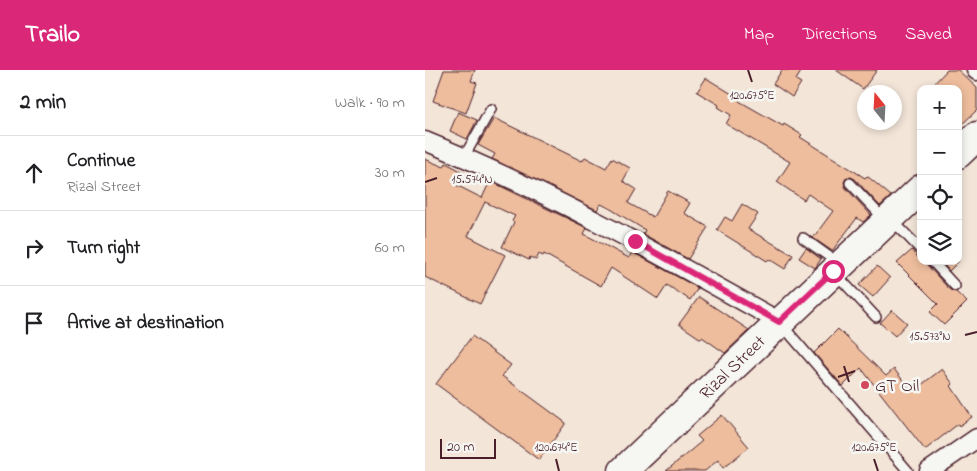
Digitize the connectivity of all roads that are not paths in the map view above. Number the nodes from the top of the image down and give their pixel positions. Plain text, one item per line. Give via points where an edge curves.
1 (491, 110) dead end
2 (977, 136) edge
3 (425, 141) edge
4 (962, 150) edge
5 (464, 157) junction
6 (850, 183) dead end
7 (917, 193) edge
8 (888, 219) junction
9 (803, 238) dead end
10 (917, 246) edge
11 (936, 265) edge
12 (837, 268) junction
13 (955, 286) dead end
14 (876, 317) dead end
15 (779, 322) junction
16 (977, 438) edge
17 (623, 471) edge
18 (908, 471) edge
19 (929, 471) edge

1 - 5 lane
2 - 4 main road
3 - 5 street
5 - 15 street via 635,241
6 - 8 lane
7 - 8 main road, Rizal Street
8 - 10 lane
8 - 12 main road, Rizal Street
9 - 12 lane
11 - 13 lane
12 - 14 lane
12 - 15 main road, Rizal Street
15 - 17 main road, Rizal Street
15 - 18 lane
16 - 19 street

